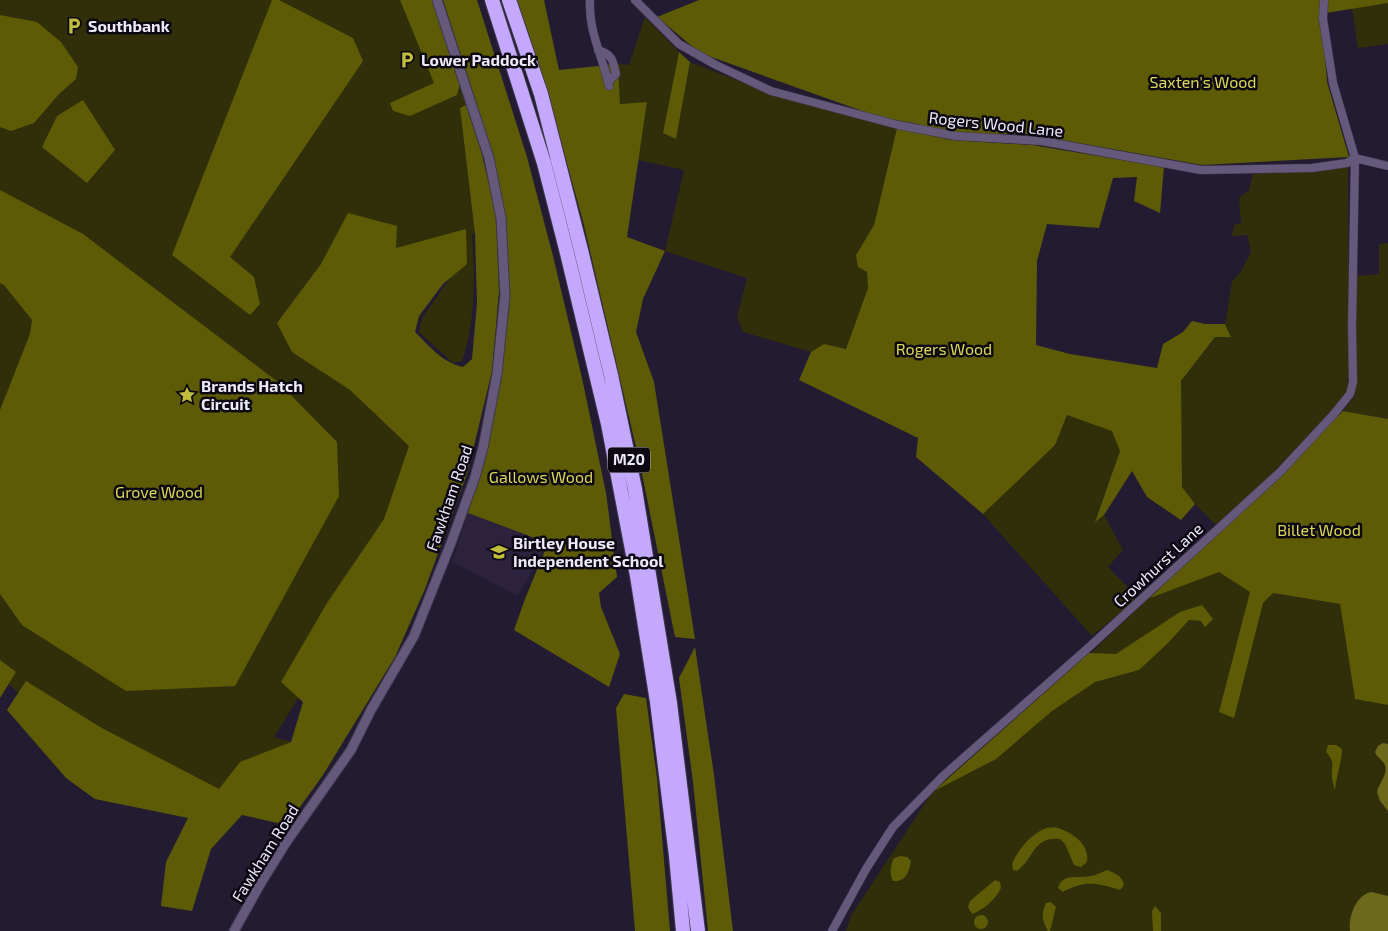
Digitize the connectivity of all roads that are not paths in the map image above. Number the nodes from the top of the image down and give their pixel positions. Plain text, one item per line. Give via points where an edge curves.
1 (437, 0) edge
2 (492, 0) edge
3 (509, 0) edge
4 (590, 0) edge
5 (635, 0) edge
6 (1324, 0) edge
7 (608, 84) dead end
8 (1355, 158) junction
9 (1388, 166) edge
10 (234, 931) edge
11 (683, 931) edge
12 (698, 931) edge
13 (832, 931) edge

1 - 10 street, Fawkham Road via 488,158 501,218 505,295 497,374 483,448 451,543 414,636 351,750 285,844
2 - 11 highway, M20 via 544,163 608,424 657,702
3 - 12 highway, M20 via 540,94 612,375 635,489 670,703
4 - 7 street via 592,30 598,50 608,53 616,74
5 - 8 street, Rogers Wood Lane via 679,44 716,65 771,91 898,125 956,136 1042,141 1201,170 1312,168 1347,163
6 - 8 street, Crowhurst Lane via 1323,19 1333,83
8 - 9 street
8 - 13 street, Crowhurst Lane via 1353,382 1350,394 1280,472 943,776 899,821 866,869

